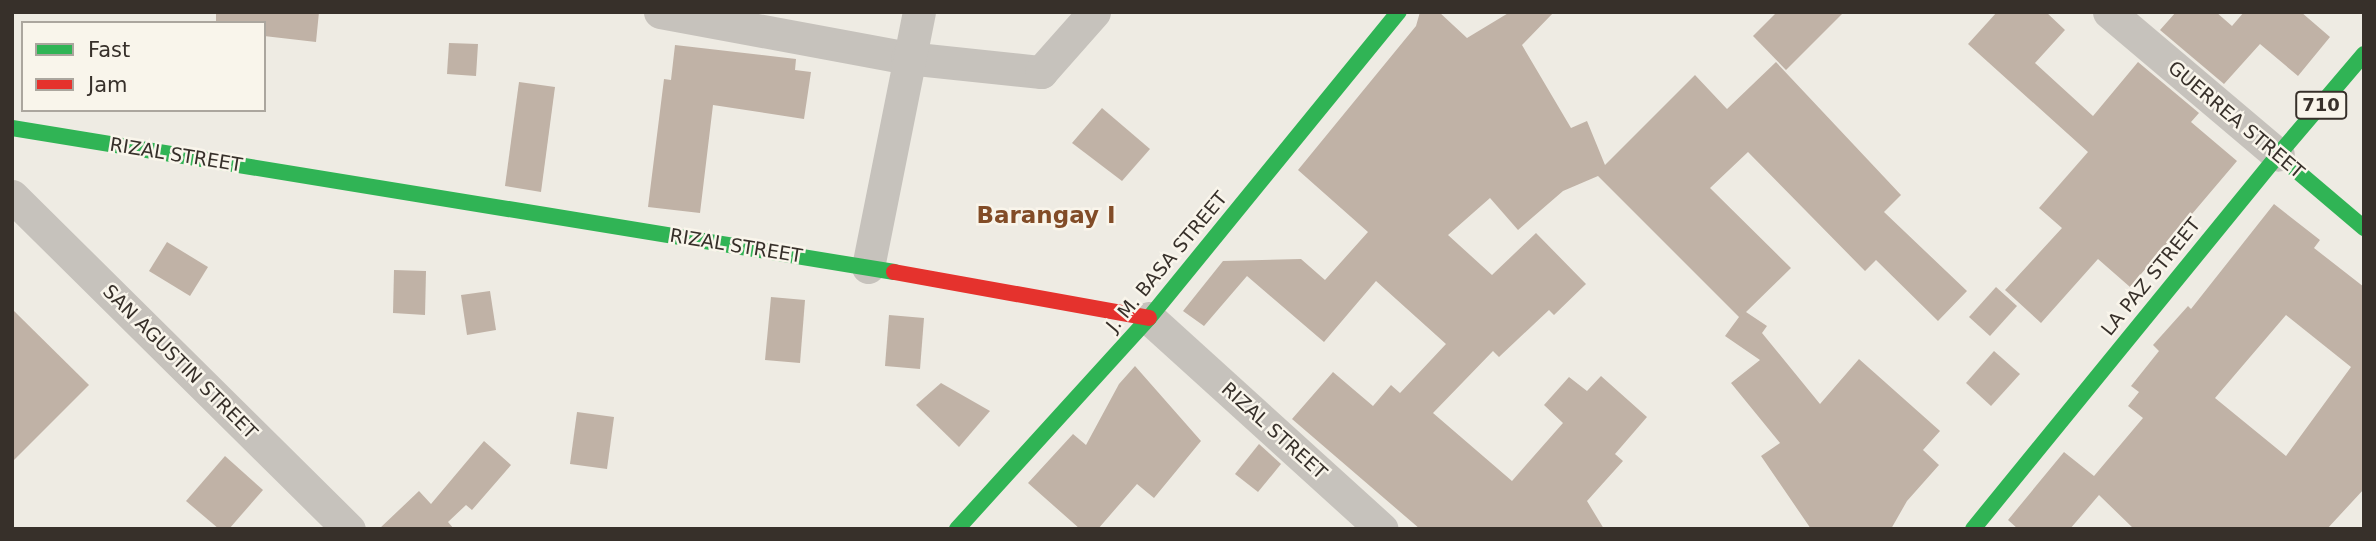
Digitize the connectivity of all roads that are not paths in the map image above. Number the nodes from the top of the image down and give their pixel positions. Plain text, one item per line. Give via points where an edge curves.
1 (660, 12) edge
2 (919, 12) edge
3 (1094, 12) edge
4 (1399, 12) edge
5 (2109, 12) edge
6 (728, 17) edge
7 (2364, 54) edge
8 (907, 58) junction
9 (12, 128) edge
10 (2278, 156) junction
11 (12, 196) edge
12 (2364, 228) edge
13 (868, 267) junction
14 (1149, 318) junction
15 (349, 529) edge
16 (957, 529) edge
17 (1382, 529) edge
18 (1973, 529) edge

1 - 6 street
2 - 8 street
3 - 8 street via 1041,72
4 - 14 street, J. M. BASA STREET
5 - 10 street, GUERREA STREET
6 - 8 street
7 - 10 street, LA PAZ STREET / 710
8 - 13 street
9 - 13 street, RIZAL STREET
10 - 12 street, GUERREA STREET
10 - 18 street, LA PAZ STREET
11 - 15 street, SAN AGUSTIN STREET
13 - 14 street, RIZAL STREET
14 - 16 street, J. M. BASA STREET
14 - 17 street, RIZAL STREET

